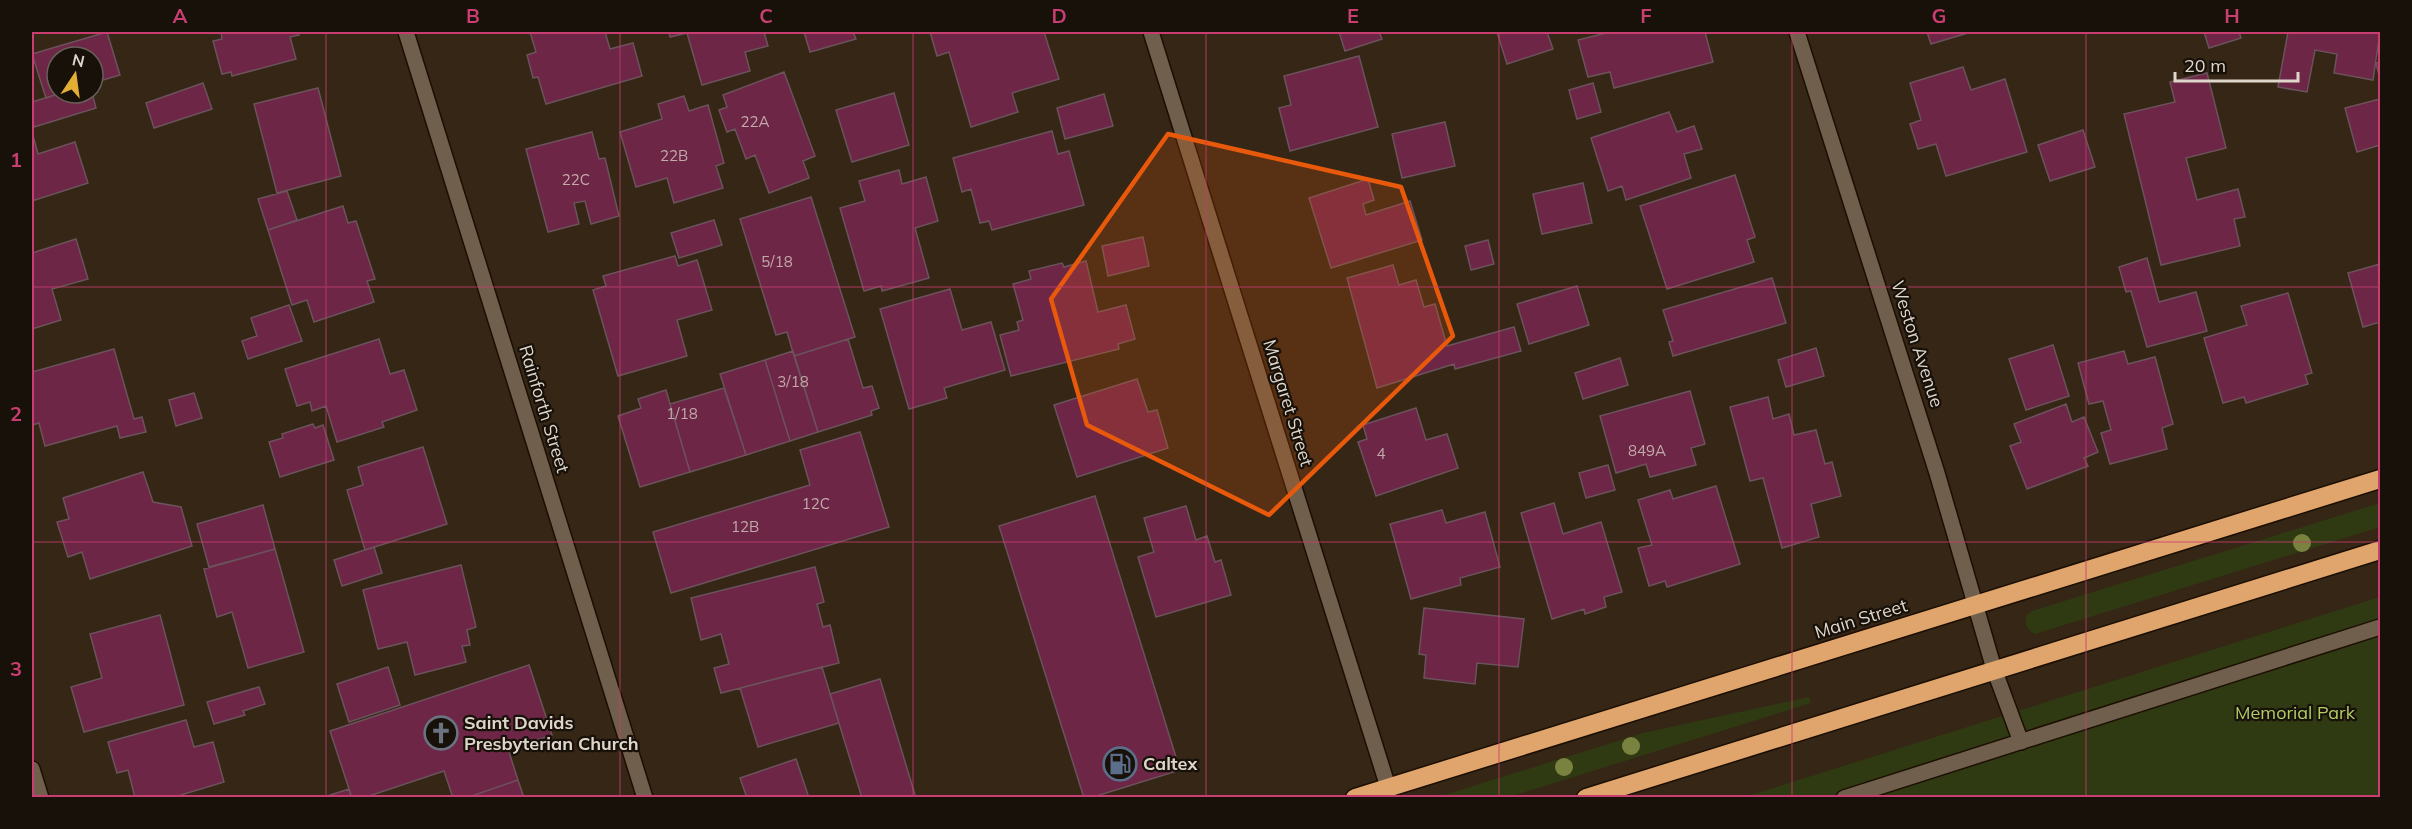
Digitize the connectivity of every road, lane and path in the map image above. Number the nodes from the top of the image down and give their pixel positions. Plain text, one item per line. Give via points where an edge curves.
1 (406, 32) edge
2 (1151, 32) edge
3 (1797, 32) edge
4 (2380, 480) edge
5 (2380, 550) edge
6 (1976, 605) junction
7 (2380, 627) edge
8 (1994, 669) junction
9 (2021, 742) junction
10 (32, 769) edge
11 (1388, 787) junction
12 (41, 798) edge
13 (645, 798) edge
14 (1355, 798) edge
15 (1586, 798) edge
16 (1844, 798) edge

1 - 13 street, Rainforth Street
2 - 11 street, Margaret Street
3 - 6 street, Weston Avenue
4 - 6 highway, Main Street
5 - 8 highway
6 - 8 street, Weston Avenue
6 - 11 highway, Main Street
7 - 9 street
8 - 9 street, Weston Avenue
8 - 15 highway
9 - 16 street
10 - 12 street
11 - 14 highway, Main Street

